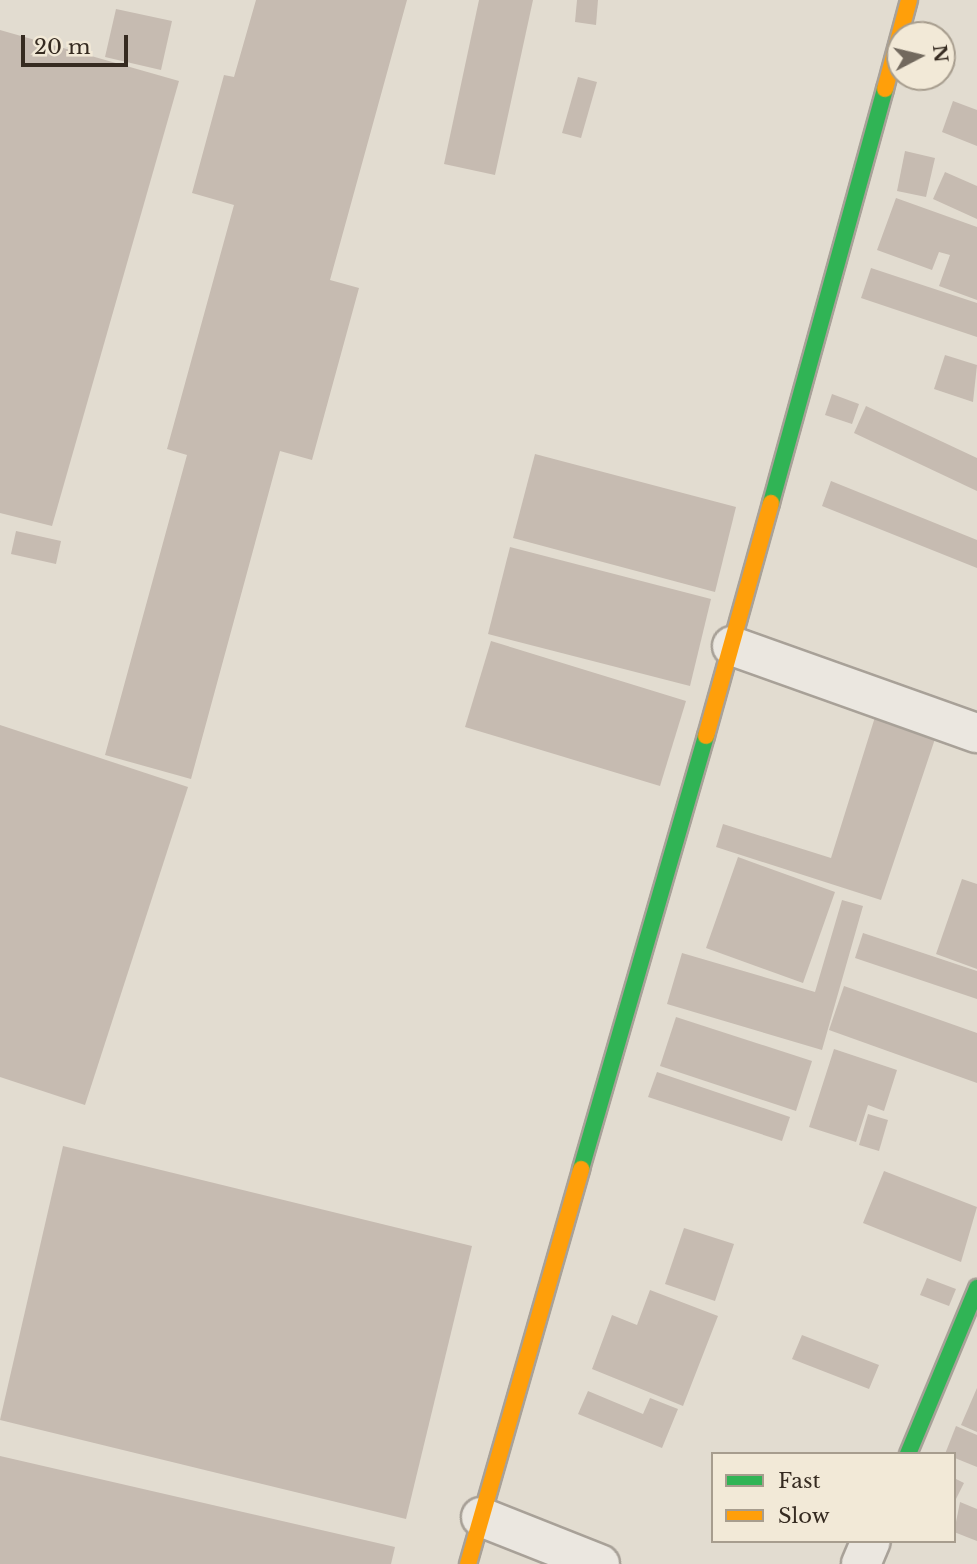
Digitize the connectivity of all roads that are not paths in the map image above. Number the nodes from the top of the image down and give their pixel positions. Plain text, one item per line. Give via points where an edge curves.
1 (909, 0) edge
2 (732, 646) junction
3 (977, 733) edge
4 (977, 1288) edge
5 (909, 1452) edge
6 (481, 1517) junction
7 (870, 1543) edge
8 (468, 1564) edge
9 (600, 1564) edge
10 (862, 1564) edge

1 - 2 street
2 - 3 street
2 - 6 street
4 - 5 street
6 - 8 street
6 - 9 street
7 - 10 street

